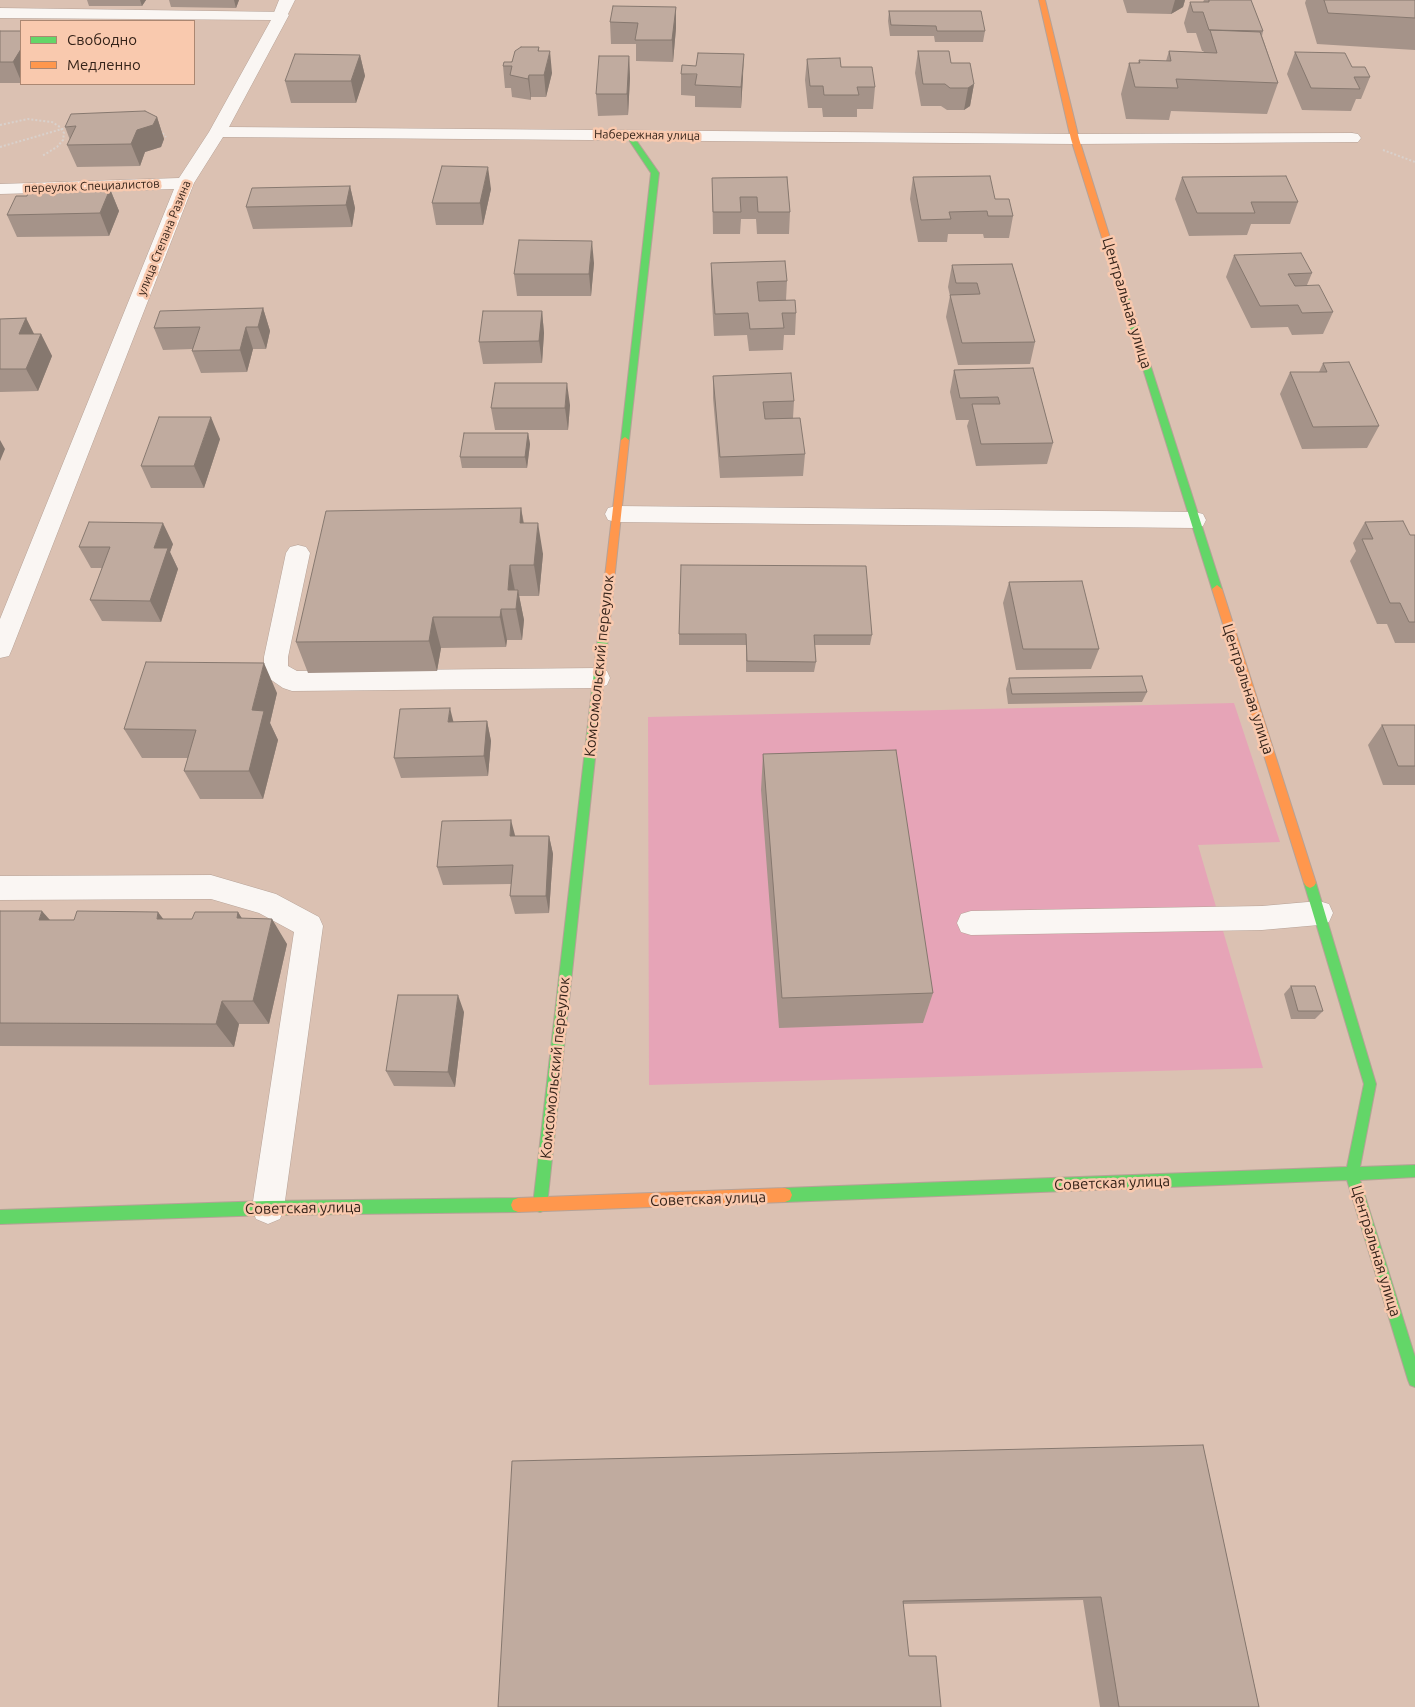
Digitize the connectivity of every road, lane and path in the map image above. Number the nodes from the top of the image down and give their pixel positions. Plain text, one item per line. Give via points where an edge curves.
1 (1042, 0) edge
2 (284, 8) edge
3 (0, 13) edge
4 (0, 125) edge
5 (76, 126) edge
6 (61, 128) junction
7 (159, 130) dead end
8 (218, 132) junction
9 (629, 134) junction
10 (166, 137) dead end
11 (1352, 138) dead end
12 (1075, 139) junction
13 (0, 147) edge
14 (40, 156) dead end
15 (185, 183) junction
16 (0, 189) edge
17 (616, 514) junction
18 (1195, 520) junction
19 (298, 553) dead end
20 (0, 649) edge
21 (598, 678) junction
22 (0, 888) edge
23 (1319, 913) junction
24 (971, 923) dead end
25 (1415, 1172) edge
26 (1352, 1174) junction
27 (540, 1205) junction
28 (268, 1208) junction
29 (0, 1217) edge
30 (1415, 1380) edge

1 - 12 street, Центральная улица
2 - 3 street, улица Степана Разина
2 - 8 street, улица Степана Разина
4 - 6 path via 42,119
5 - 6 path
6 - 13 path
6 - 14 path via 63,140
7 - 10 path
8 - 9 street, Набережная улица
8 - 15 street, улица Степана Разина
9 - 12 street, Набережная улица
9 - 17 street, Комсомольский переулок via 655,173
11 - 12 street, Набережная улица
12 - 18 street, Центральная улица
15 - 16 street, переулок Специалистов
15 - 20 street, улица Степана Разина
17 - 18 street
17 - 21 street, Комсомольский переулок
18 - 23 street, Центральная улица
19 - 21 street via 276,657 276,670 292,681
21 - 27 street, Комсомольский переулок
22 - 28 street via 211,887 266,903 310,926
23 - 24 street via 1262,918
23 - 26 street, Центральная улица via 1370,1084
25 - 26 street, Советская улица
26 - 27 street, Советская улица
26 - 30 street, Центральная улица
27 - 28 street, Советская улица
28 - 29 street, Советская улица

